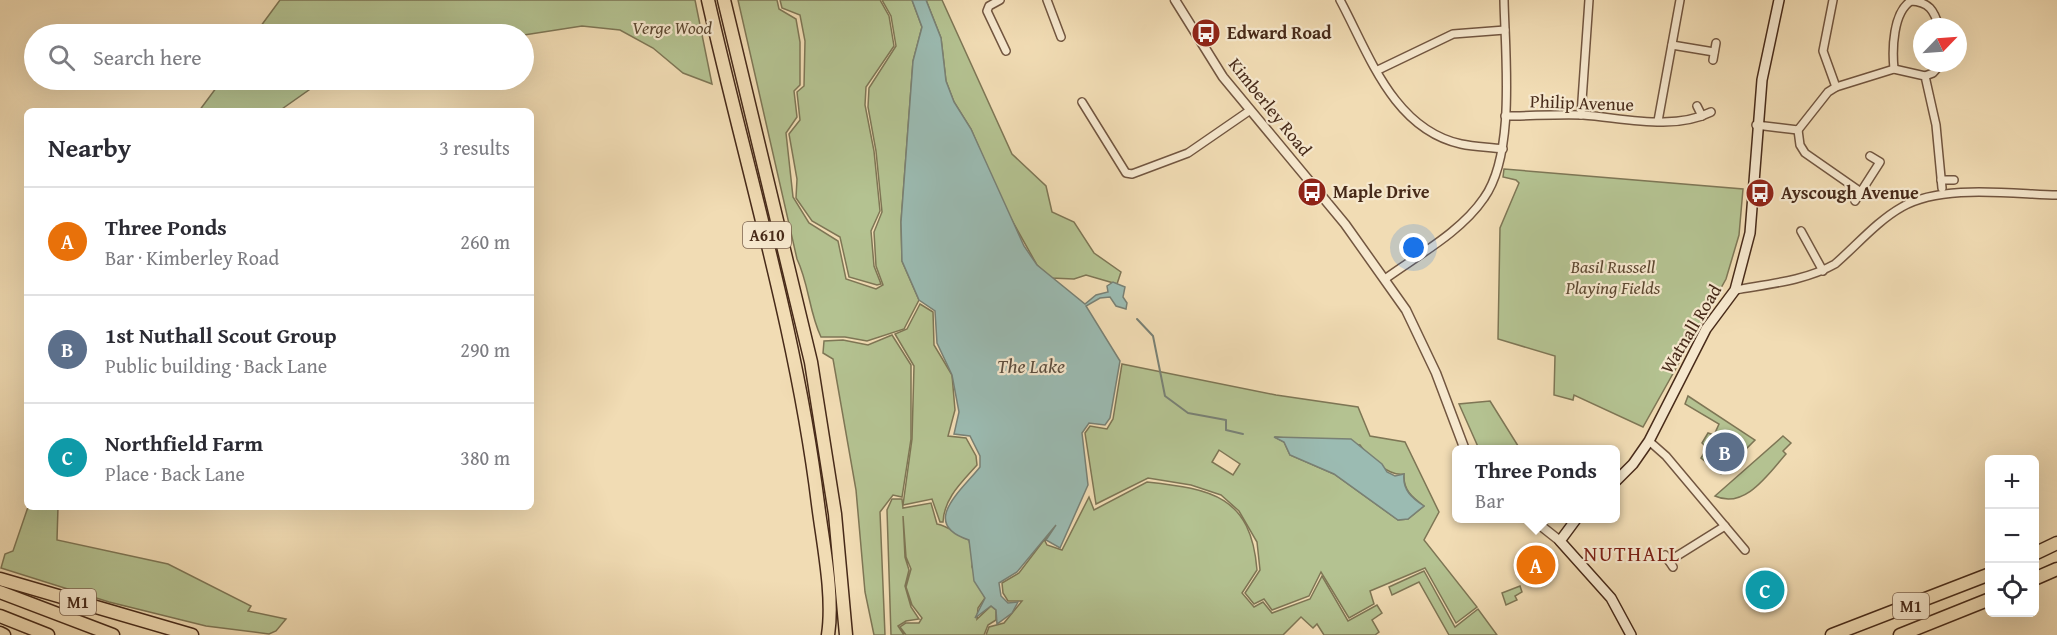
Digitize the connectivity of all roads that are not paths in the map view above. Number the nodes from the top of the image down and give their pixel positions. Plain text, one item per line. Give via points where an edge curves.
1 (708, 0) edge
2 (724, 0) edge
3 (1000, 0) edge
4 (1047, 0) edge
5 (1175, 0) edge
6 (1340, 0) edge
7 (1504, 0) edge
8 (1589, 0) edge
9 (1680, 0) edge
10 (1779, 0) edge
11 (1833, 0) edge
12 (1936, 18) edge
13 (1504, 30) junction
14 (1061, 37) dead end
15 (1716, 43) dead end
16 (1672, 45) junction
17 (1006, 51) dead end
18 (1714, 51) junction
19 (1713, 60) dead end
20 (1894, 69) junction
21 (1378, 70) junction
22 (1934, 72) edge
23 (1925, 76) junction
24 (1836, 87) junction
25 (1082, 102) dead end
26 (1696, 106) dead end
27 (1249, 111) junction
28 (1711, 112) dead end
29 (1581, 115) junction
30 (1505, 116) junction
31 (1702, 116) junction
32 (1658, 121) junction
33 (1756, 125) junction
34 (1798, 130) junction
35 (1503, 149) junction
36 (1870, 156) dead end
37 (1954, 180) dead end
38 (1861, 192) junction
39 (2057, 195) edge
40 (1855, 201) dead end
41 (1801, 231) dead end
42 (1823, 271) junction
43 (1385, 279) junction
44 (1735, 290) junction
45 (1649, 441) junction
46 (1463, 445) edge
47 (1620, 477) edge
48 (1536, 523) edge
49 (1573, 523) edge
50 (1725, 526) junction
51 (1560, 541) junction
52 (2057, 543) edge
53 (1745, 550) dead end
54 (2039, 552) edge
55 (1669, 561) dead end
56 (2057, 569) edge
57 (1985, 576) edge
58 (2039, 577) edge
59 (0, 579) edge
60 (0, 592) edge
61 (1985, 601) edge
62 (0, 616) edge
63 (0, 633) edge
64 (4, 635) edge
65 (48, 635) edge
66 (113, 635) edge
67 (192, 635) edge
68 (828, 635) edge
69 (846, 635) edge
70 (1631, 635) edge
71 (1832, 635) edge
72 (1900, 635) edge

1 - 68 highway, A610 via 795,361 819,508
2 - 69 highway, A610 via 811,362 835,514
3 - 17 street via 987,10
4 - 14 street
5 - 27 street, Kimberley Road
6 - 21 street
7 - 13 street
8 - 29 street
9 - 16 street, Philip Avenue
10 - 33 main road, Watnall Road
11 - 24 street via 1823,51
12 - 20 street via 1928,4 1911,1 1904,5 1896,36
13 - 21 street via 1453,34
13 - 30 street
15 - 18 street
16 - 18 street
16 - 32 street, Philip Avenue
18 - 19 street
20 - 23 street
20 - 24 street
21 - 35 street via 1395,100 1428,130 1462,144
22 - 23 street
23 - 37 street via 1936,125 1942,184
24 - 34 street
25 - 27 street via 1126,173 1132,174 1188,153
26 - 31 street
27 - 43 street, Kimberley Road via 1345,224
28 - 31 street, Philip Avenue
29 - 30 street, Philip Avenue
29 - 32 street, Philip Avenue
30 - 35 street
31 - 32 street, Philip Avenue via 1686,122
33 - 34 street
33 - 44 main road, Watnall Road via 1750,233
34 - 38 street via 1805,153
35 - 43 street via 1494,181 1470,214
36 - 38 street via 1880,162
38 - 40 street
39 - 42 street via 1960,193 1921,199 1901,207
41 - 42 street
42 - 44 street
43 - 46 street, Kimberley Road via 1422,340
44 - 45 main road, Watnall Road via 1706,329
45 - 47 main road, Watnall Road
45 - 50 street
48 - 51 street
49 - 51 main road
50 - 53 street
50 - 55 street
51 - 70 main road via 1611,598
52 - 54 highway
56 - 58 highway
57 - 71 highway, M1
59 - 67 highway, M1
60 - 66 highway, M1
61 - 72 highway, M1
62 - 65 highway, M1
63 - 64 highway

